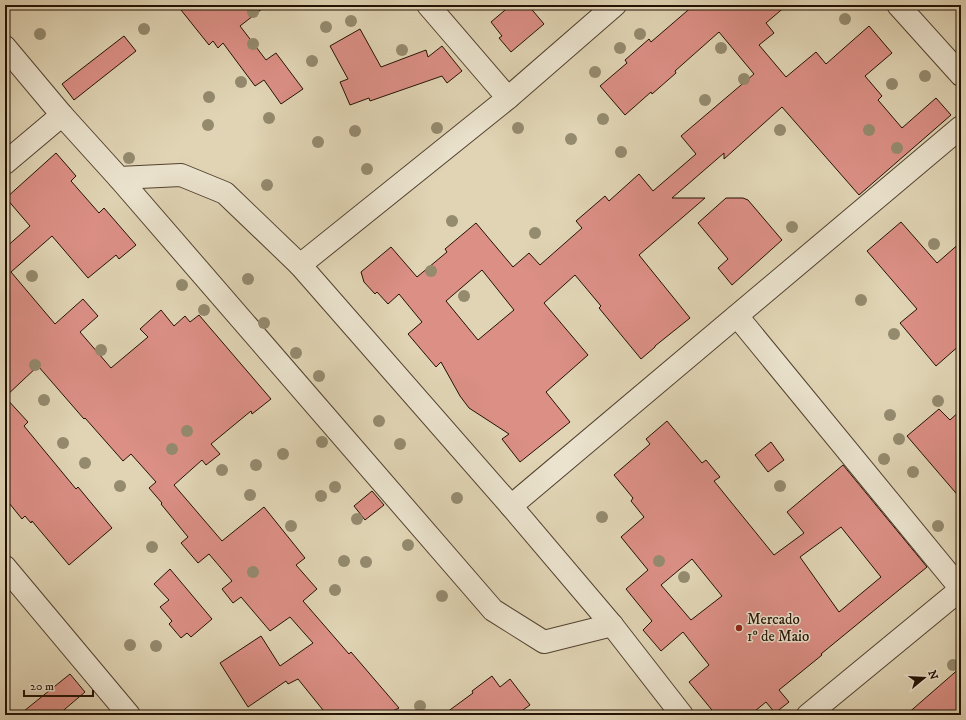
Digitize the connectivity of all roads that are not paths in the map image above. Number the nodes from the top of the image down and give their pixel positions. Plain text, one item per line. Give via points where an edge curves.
1 (428, 5) edge
2 (615, 5) edge
3 (898, 5) edge
4 (5, 47) edge
5 (961, 75) edge
6 (508, 98) junction
7 (62, 115) junction
8 (961, 127) edge
9 (5, 163) edge
10 (119, 178) junction
11 (300, 265) junction
12 (737, 316) junction
13 (511, 506) junction
14 (5, 567) edge
15 (961, 589) edge
16 (612, 625) junction
17 (129, 715) edge
18 (682, 715) edge
19 (808, 715) edge

1 - 6 street
2 - 6 street
3 - 5 street
4 - 7 street
6 - 11 street
7 - 9 street
7 - 10 street
8 - 12 street
10 - 11 street via 181,175 225,193
10 - 16 street via 493,610 544,642
11 - 13 street
12 - 13 street
12 - 15 street
13 - 16 street
14 - 17 street
15 - 19 street
16 - 18 street

